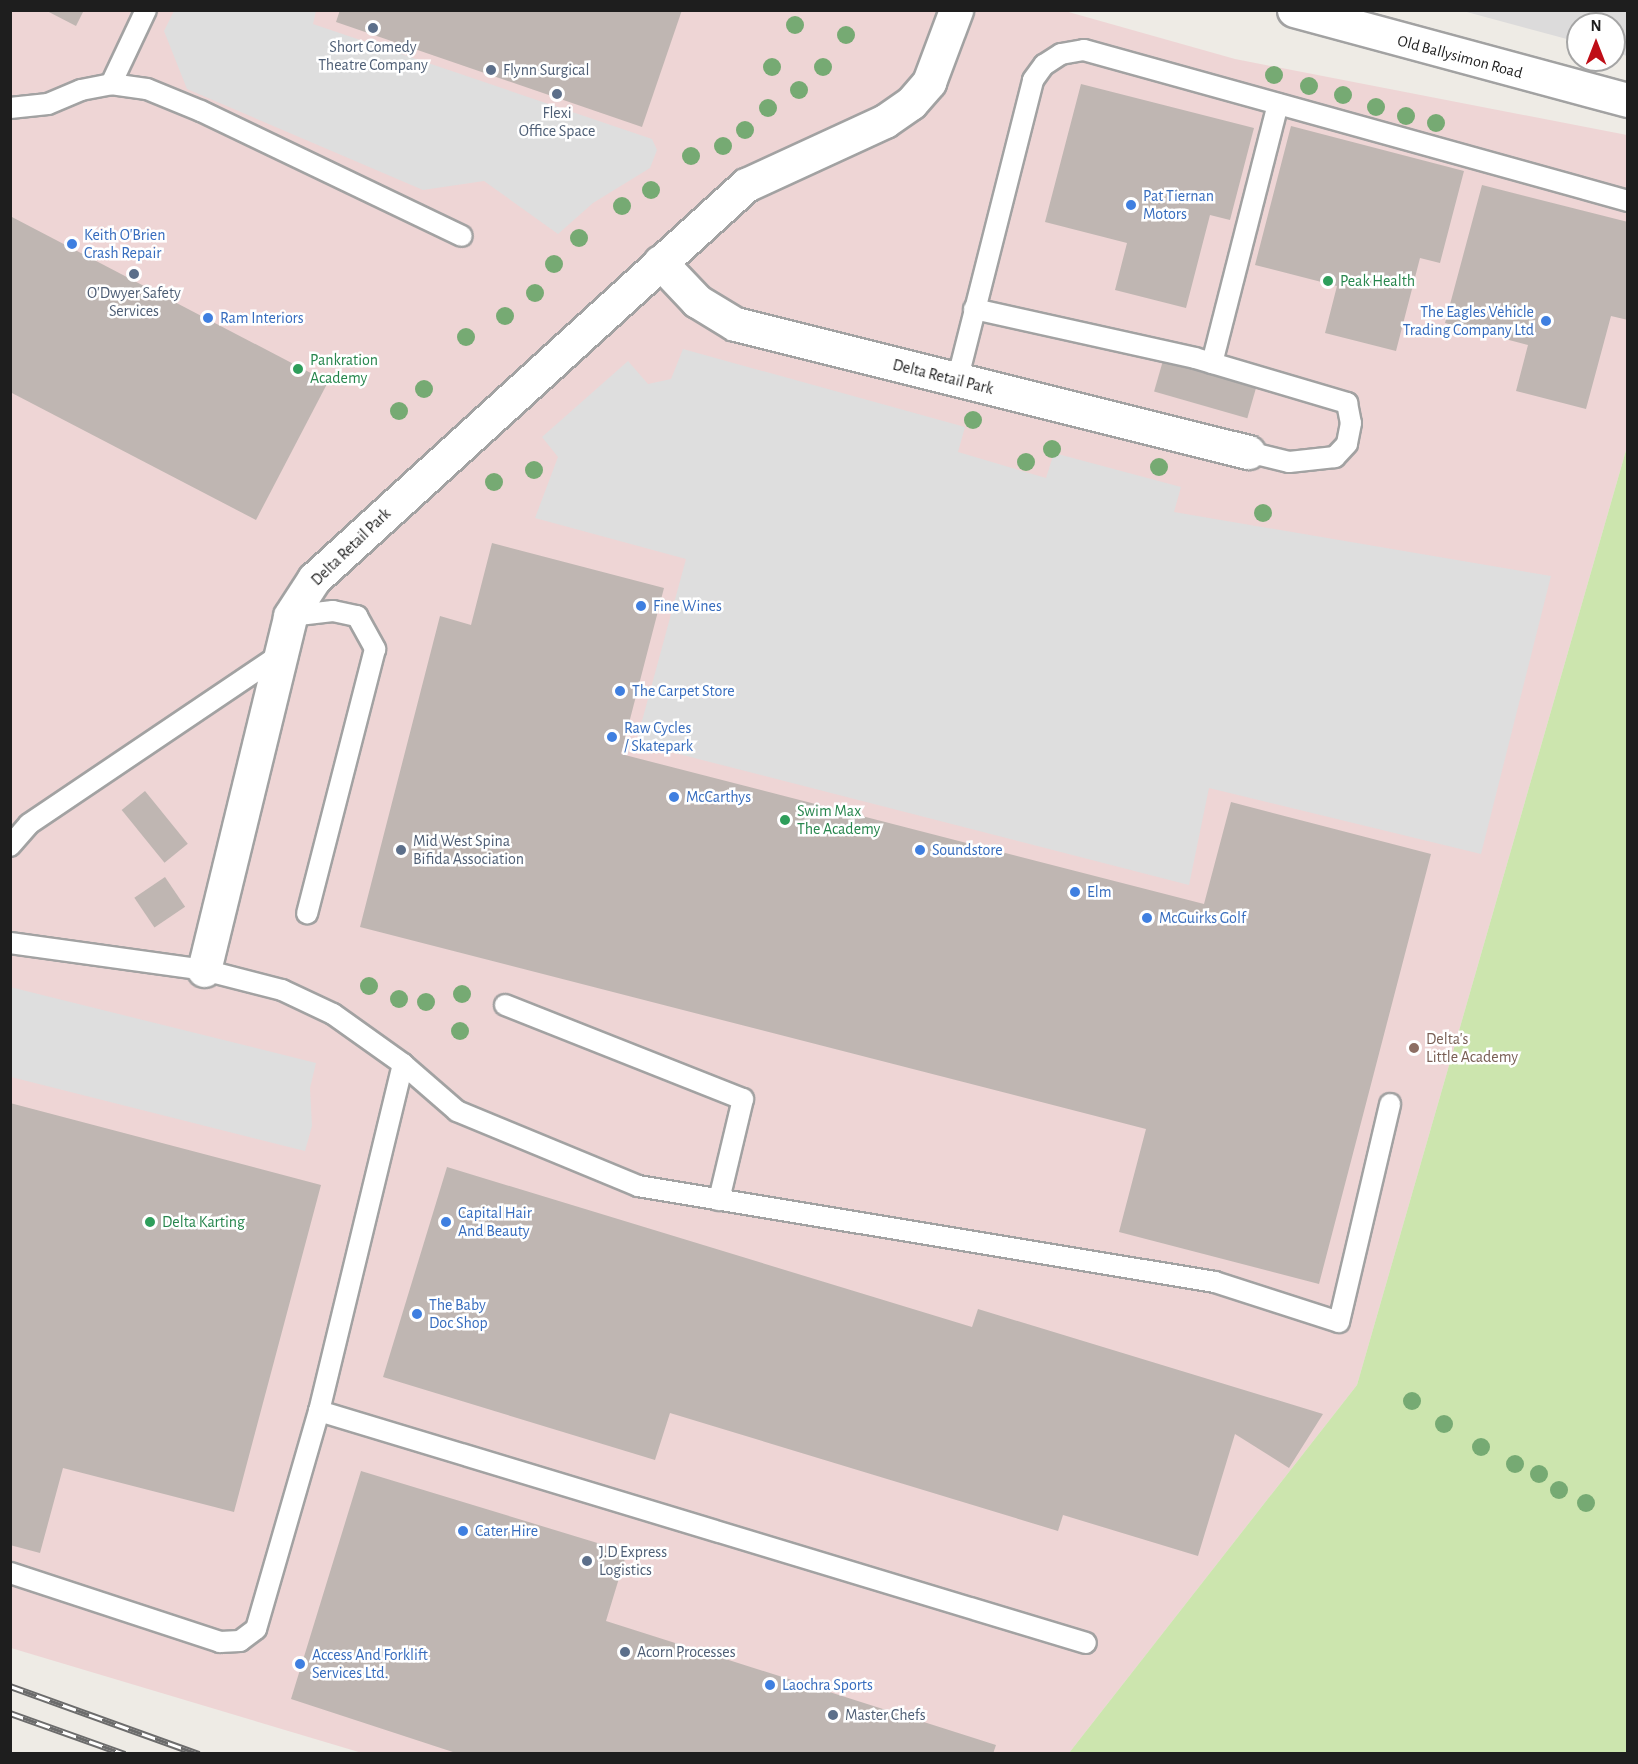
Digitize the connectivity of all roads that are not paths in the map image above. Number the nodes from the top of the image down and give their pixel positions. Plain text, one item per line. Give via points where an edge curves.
1 (146, 10) edge
2 (956, 10) edge
3 (1294, 10) edge
4 (111, 84) junction
5 (1628, 100) edge
6 (1278, 104) junction
7 (10, 108) edge
8 (1628, 201) edge
9 (462, 236) dead end
10 (660, 262) junction
11 (974, 309) junction
12 (1212, 363) junction
13 (957, 381) junction
14 (1248, 452) joint
15 (290, 616) junction
16 (281, 654) junction
17 (10, 846) edge
18 (307, 914) dead end
19 (10, 943) edge
20 (204, 970) junction
21 (505, 1005) dead end
22 (403, 1064) junction
23 (1390, 1104) dead end
24 (719, 1200) junction
25 (319, 1411) junction
26 (10, 1573) edge
27 (1086, 1643) dead end

1 - 4 lane
2 - 10 street, Delta Retail Park via 929,82 911,104 885,121 746,185
3 - 5 street, Old Ballysimon Road
4 - 7 lane via 81,90 48,104
4 - 9 lane via 147,88 201,111
6 - 8 lane
6 - 11 lane via 1084,50 1061,54 1044,65 1028,97
6 - 12 lane
10 - 13 street, Delta Retail Park via 697,301 735,324
10 - 15 street, Delta Retail Park via 314,579
11 - 12 lane
11 - 13 lane
12 - 14 lane via 1347,403 1351,423 1347,444 1335,457 1289,462
13 - 14 street, Delta Retail Park
15 - 16 street, Delta Retail Park
15 - 18 lane via 333,611 357,616 375,649
16 - 17 lane via 29,824
16 - 20 street, Delta Retail Park
19 - 20 lane
20 - 22 lane via 309,1000
21 - 24 lane via 743,1099
22 - 24 lane via 457,1111 638,1186
22 - 25 lane
23 - 24 lane via 1339,1322 1215,1282
25 - 26 lane via 266,1602 256,1629 240,1641 220,1642
25 - 27 lane

